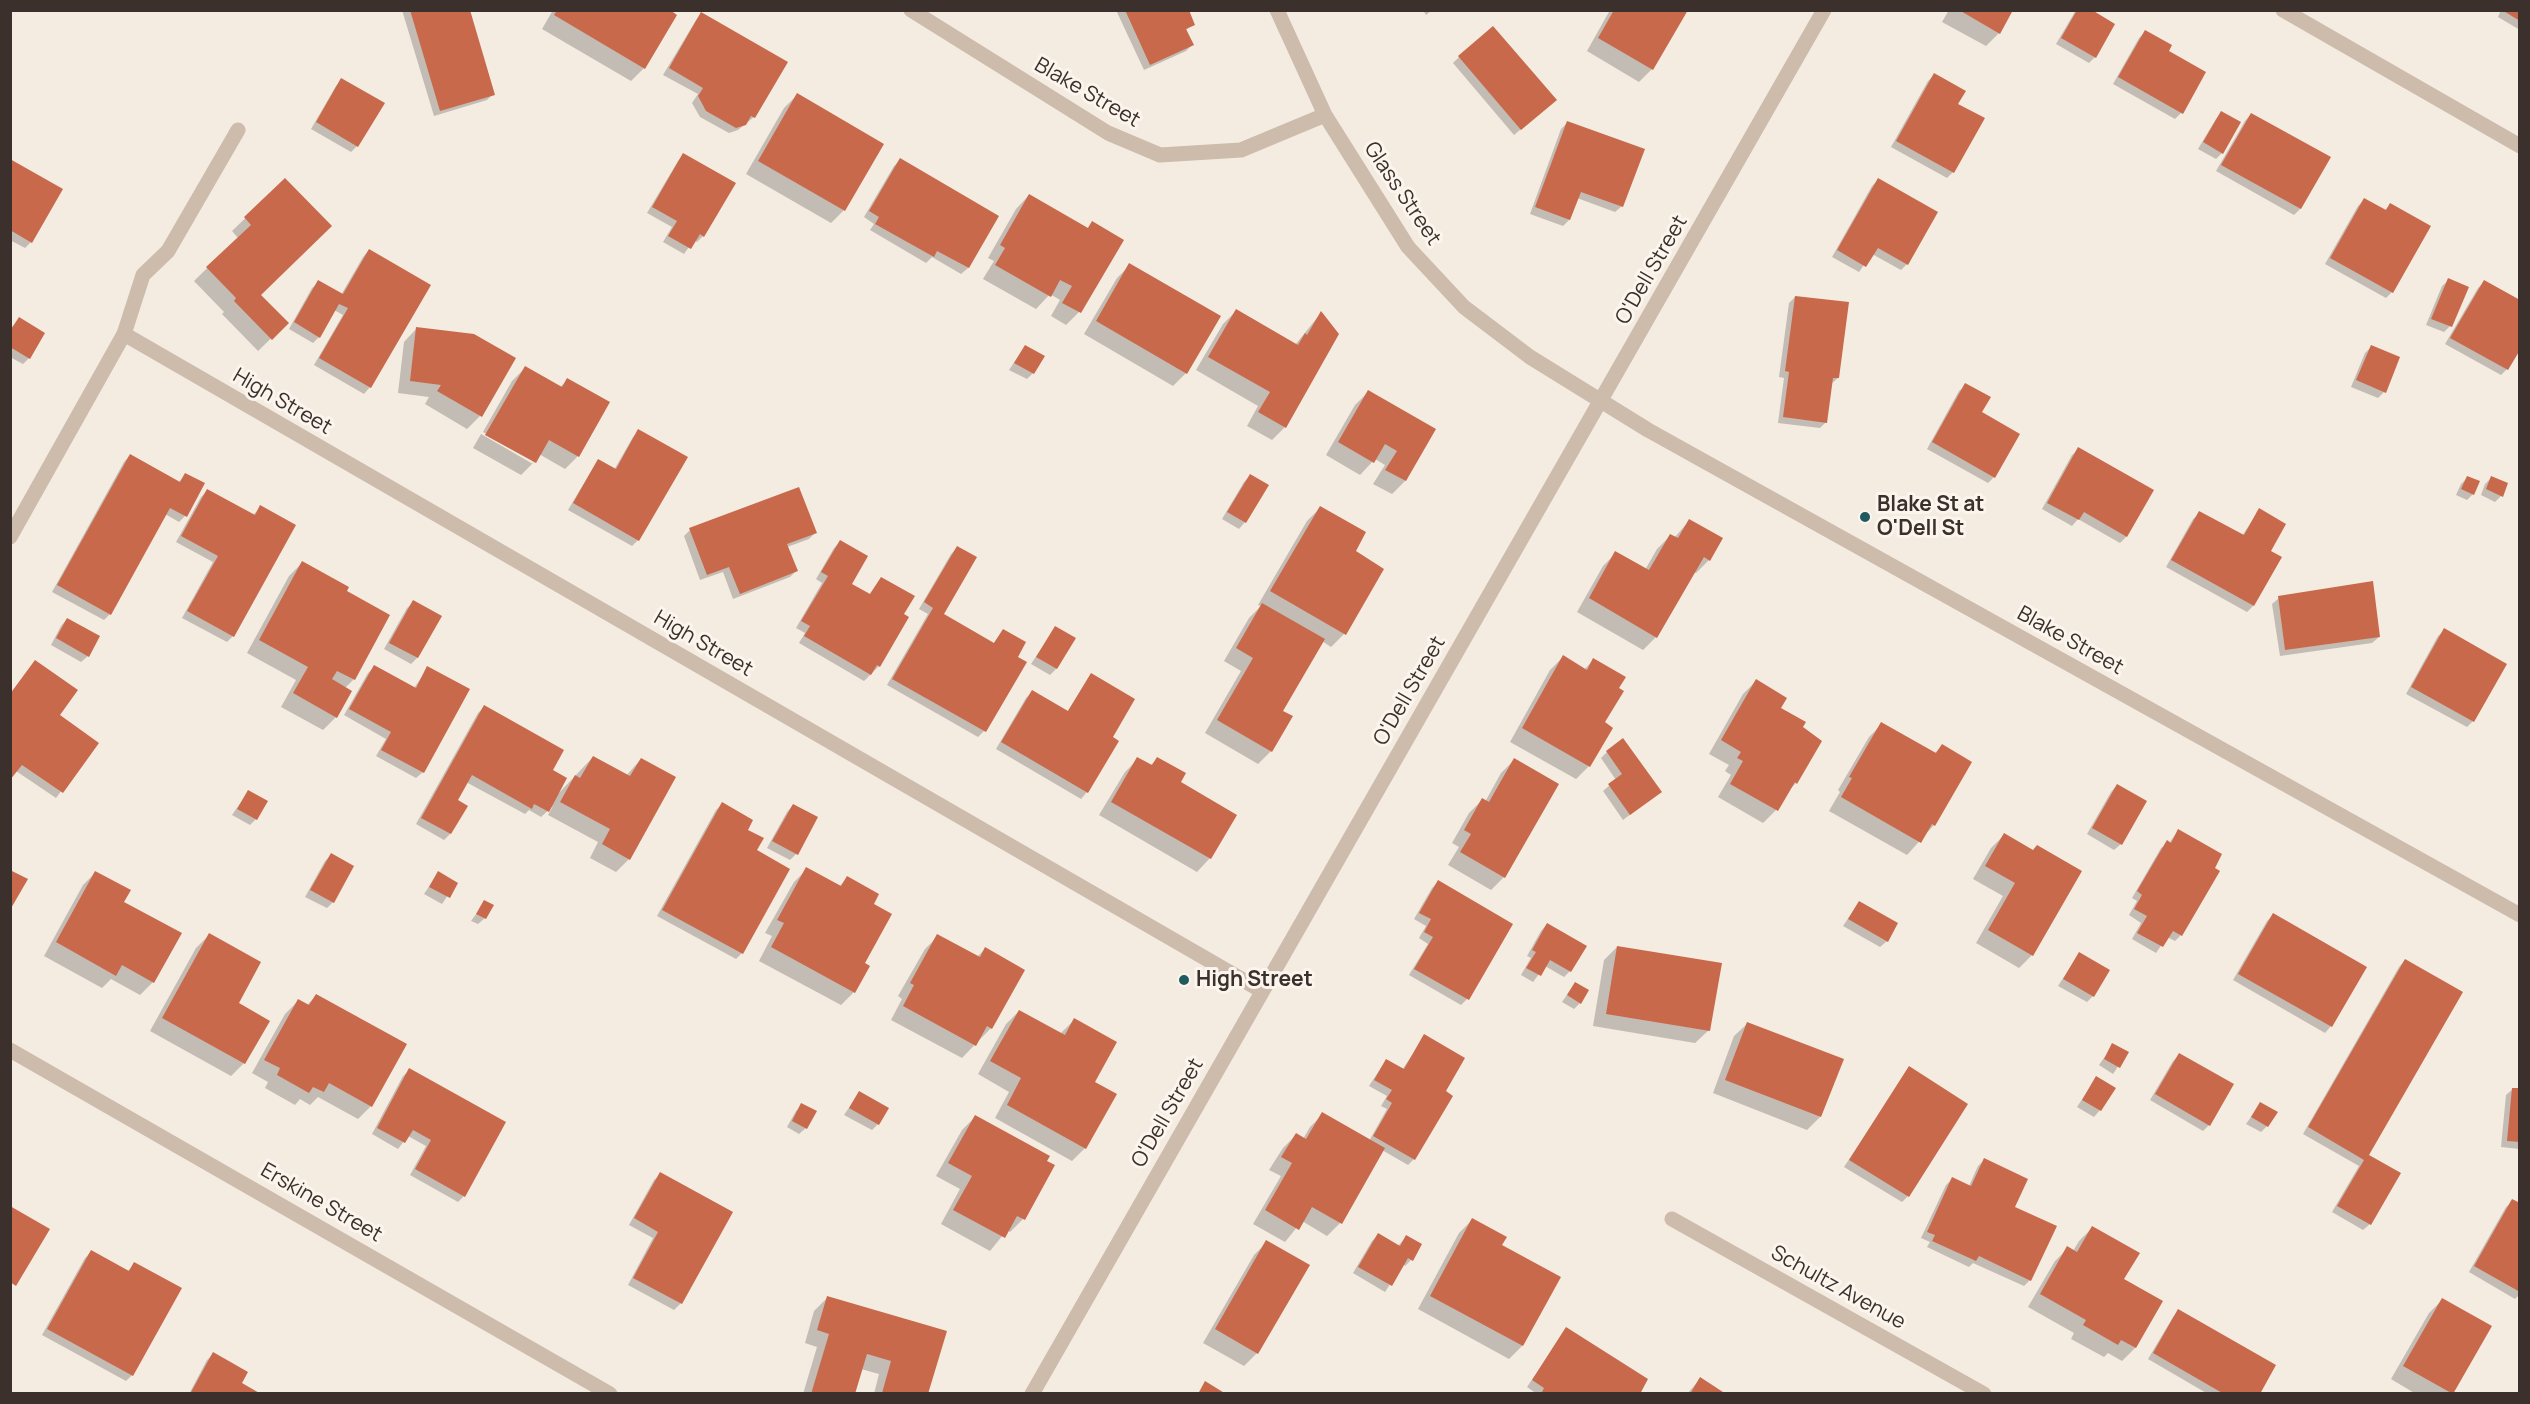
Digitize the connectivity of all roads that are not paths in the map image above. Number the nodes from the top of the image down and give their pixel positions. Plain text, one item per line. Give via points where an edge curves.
1 (911, 10) edge
2 (1278, 10) edge
3 (1824, 10) edge
4 (2283, 10) edge
5 (1325, 115) junction
6 (238, 130) dead end
7 (2520, 146) edge
8 (124, 334) junction
9 (1601, 401) junction
10 (10, 537) edge
11 (2520, 915) edge
12 (1262, 991) junction
13 (10, 1050) edge
14 (1672, 1220) dead end
15 (610, 1394) edge
16 (1032, 1394) edge
17 (1984, 1394) edge

1 - 5 street, Blake Street via 1108,133 1160,155 1241,150
2 - 5 street, Glass Street
3 - 9 street, O'Dell Street
4 - 7 street
5 - 9 street, Glass Street via 1408,247 1464,308 1530,357
6 - 8 street via 168,251 143,275
8 - 10 street
8 - 12 street, High Street
9 - 11 street, Blake Street
9 - 12 street, O'Dell Street
12 - 16 street, O'Dell Street
13 - 15 street, Erskine Street
14 - 17 street, Schultz Avenue

